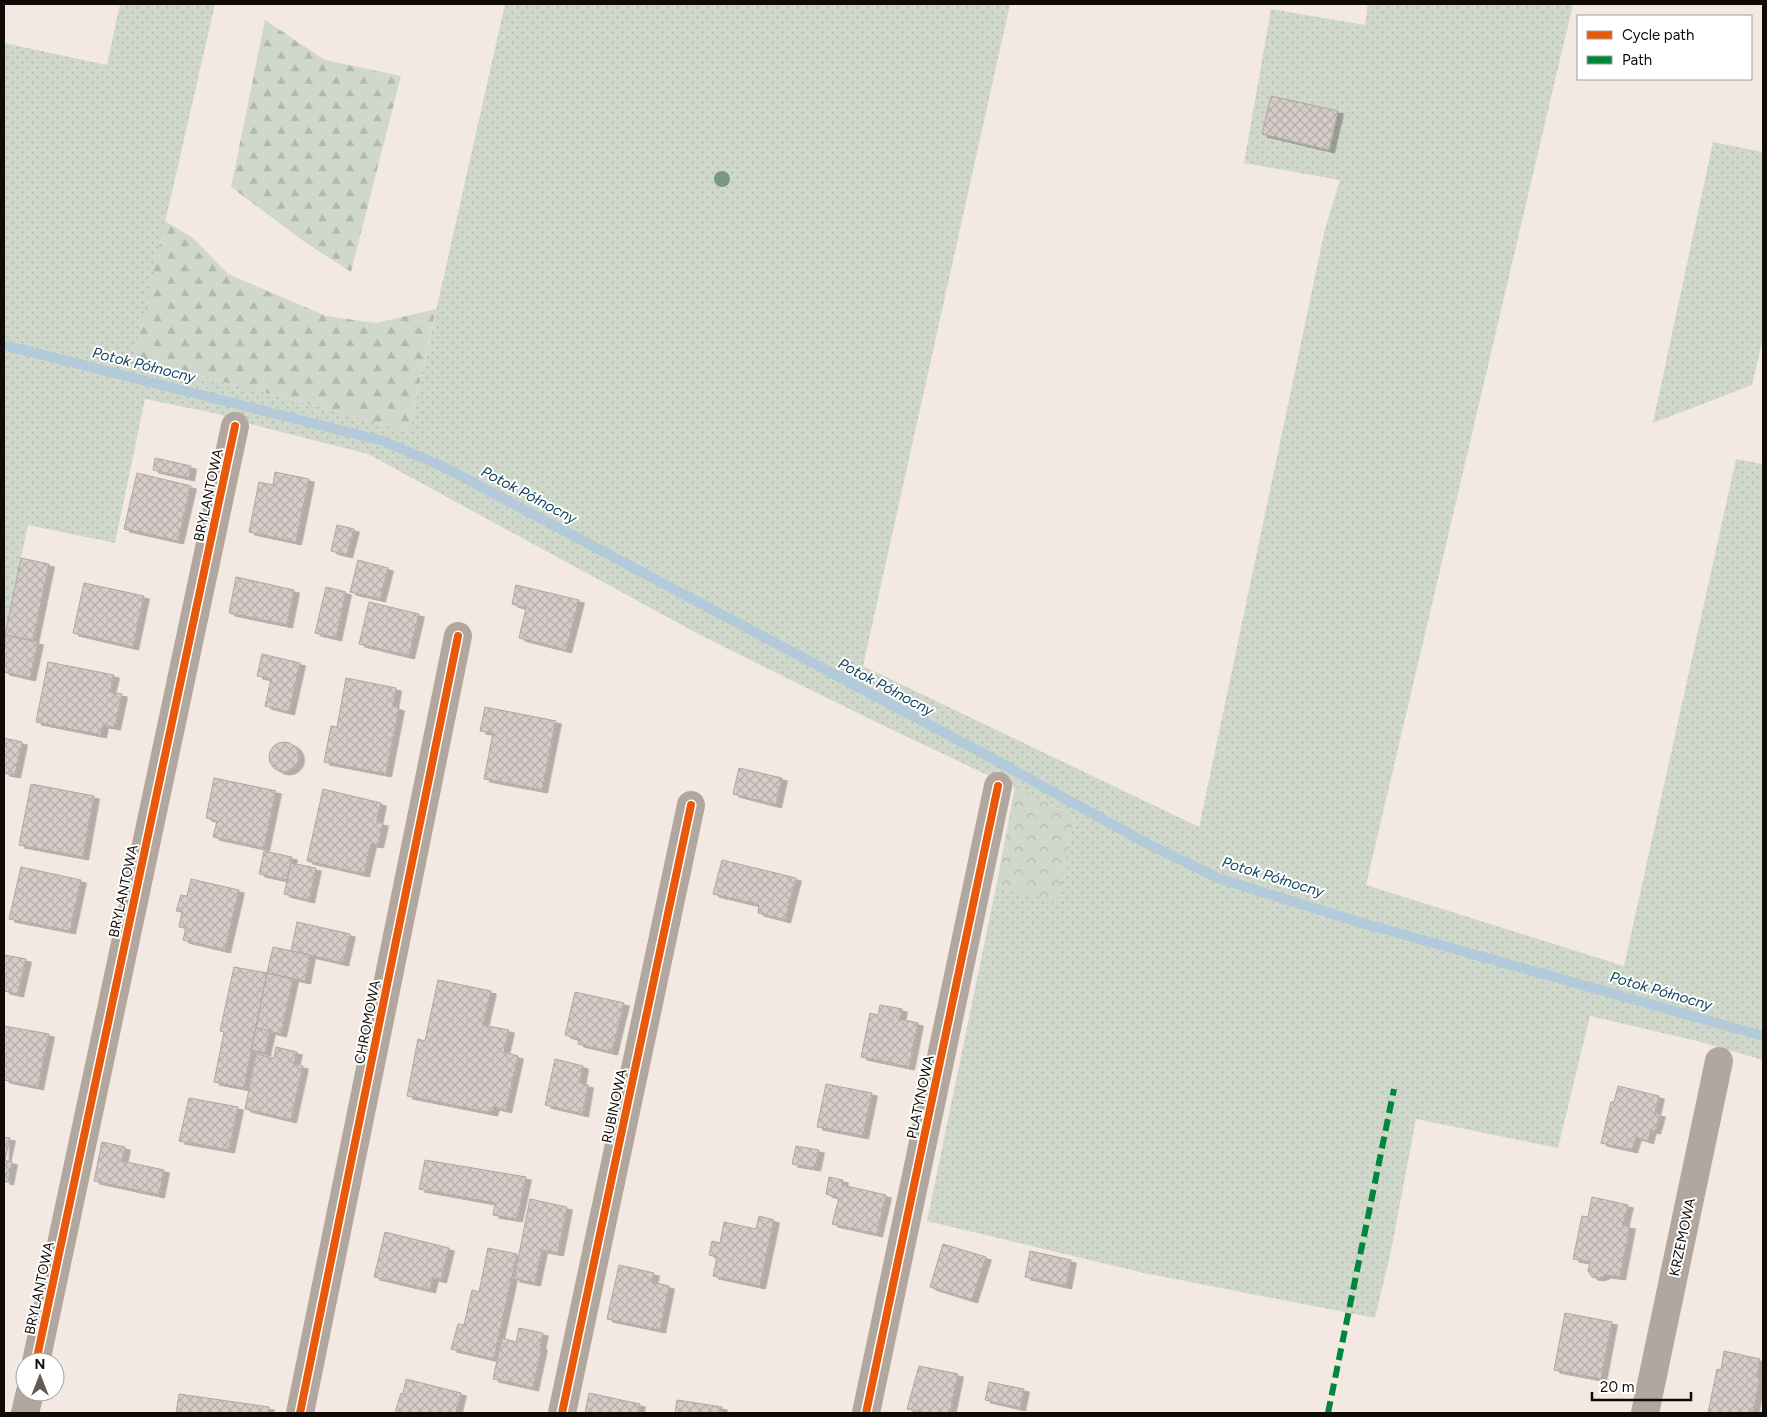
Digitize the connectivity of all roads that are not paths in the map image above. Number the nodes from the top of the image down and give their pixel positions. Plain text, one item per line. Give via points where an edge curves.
1 (235, 426) dead end
2 (458, 636) dead end
3 (998, 786) dead end
4 (691, 805) dead end
5 (1719, 1061) dead end
6 (38, 1352) edge
7 (300, 1413) edge
8 (562, 1413) edge
9 (866, 1413) edge
10 (1645, 1413) edge

1 - 6 street, BRYLANTOWA
2 - 7 street, CHROMOWA
3 - 9 street, PLATYNOWA
4 - 8 street, RUBINOWA
5 - 10 street, KRZEMOWA

